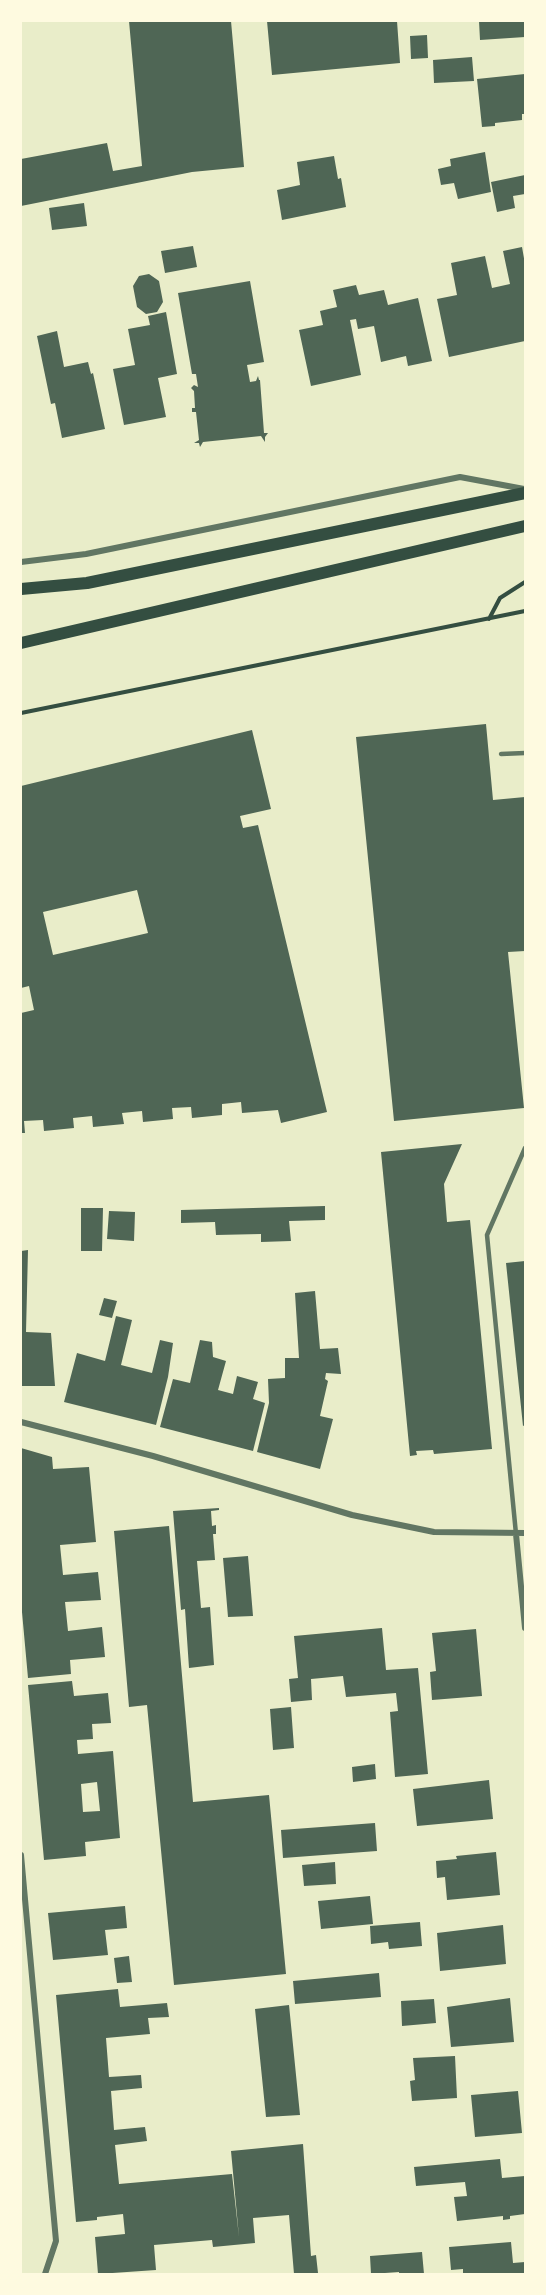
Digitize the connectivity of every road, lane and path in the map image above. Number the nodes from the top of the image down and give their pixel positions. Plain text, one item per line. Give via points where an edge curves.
1 (525, 492) edge
2 (525, 526) edge
3 (21, 562) edge
4 (525, 582) edge
5 (21, 589) edge
6 (525, 611) edge
7 (489, 619) junction
8 (21, 642) edge
9 (21, 713) edge
10 (525, 753) edge
11 (501, 754) dead end
12 (525, 1148) edge
13 (21, 1422) edge
14 (525, 1533) edge
15 (516, 1534) junction
16 (525, 1628) edge
17 (21, 1855) edge
18 (45, 2274) edge

1 - 3 street via 459,477 86,554
1 - 5 main road via 87,583
2 - 8 main road
4 - 7 path via 500,598
6 - 7 path
7 - 9 path
10 - 11 lane
12 - 15 lane via 487,1235
13 - 15 street via 352,1515 434,1532
14 - 15 street
15 - 16 street
17 - 18 street via 56,2241

